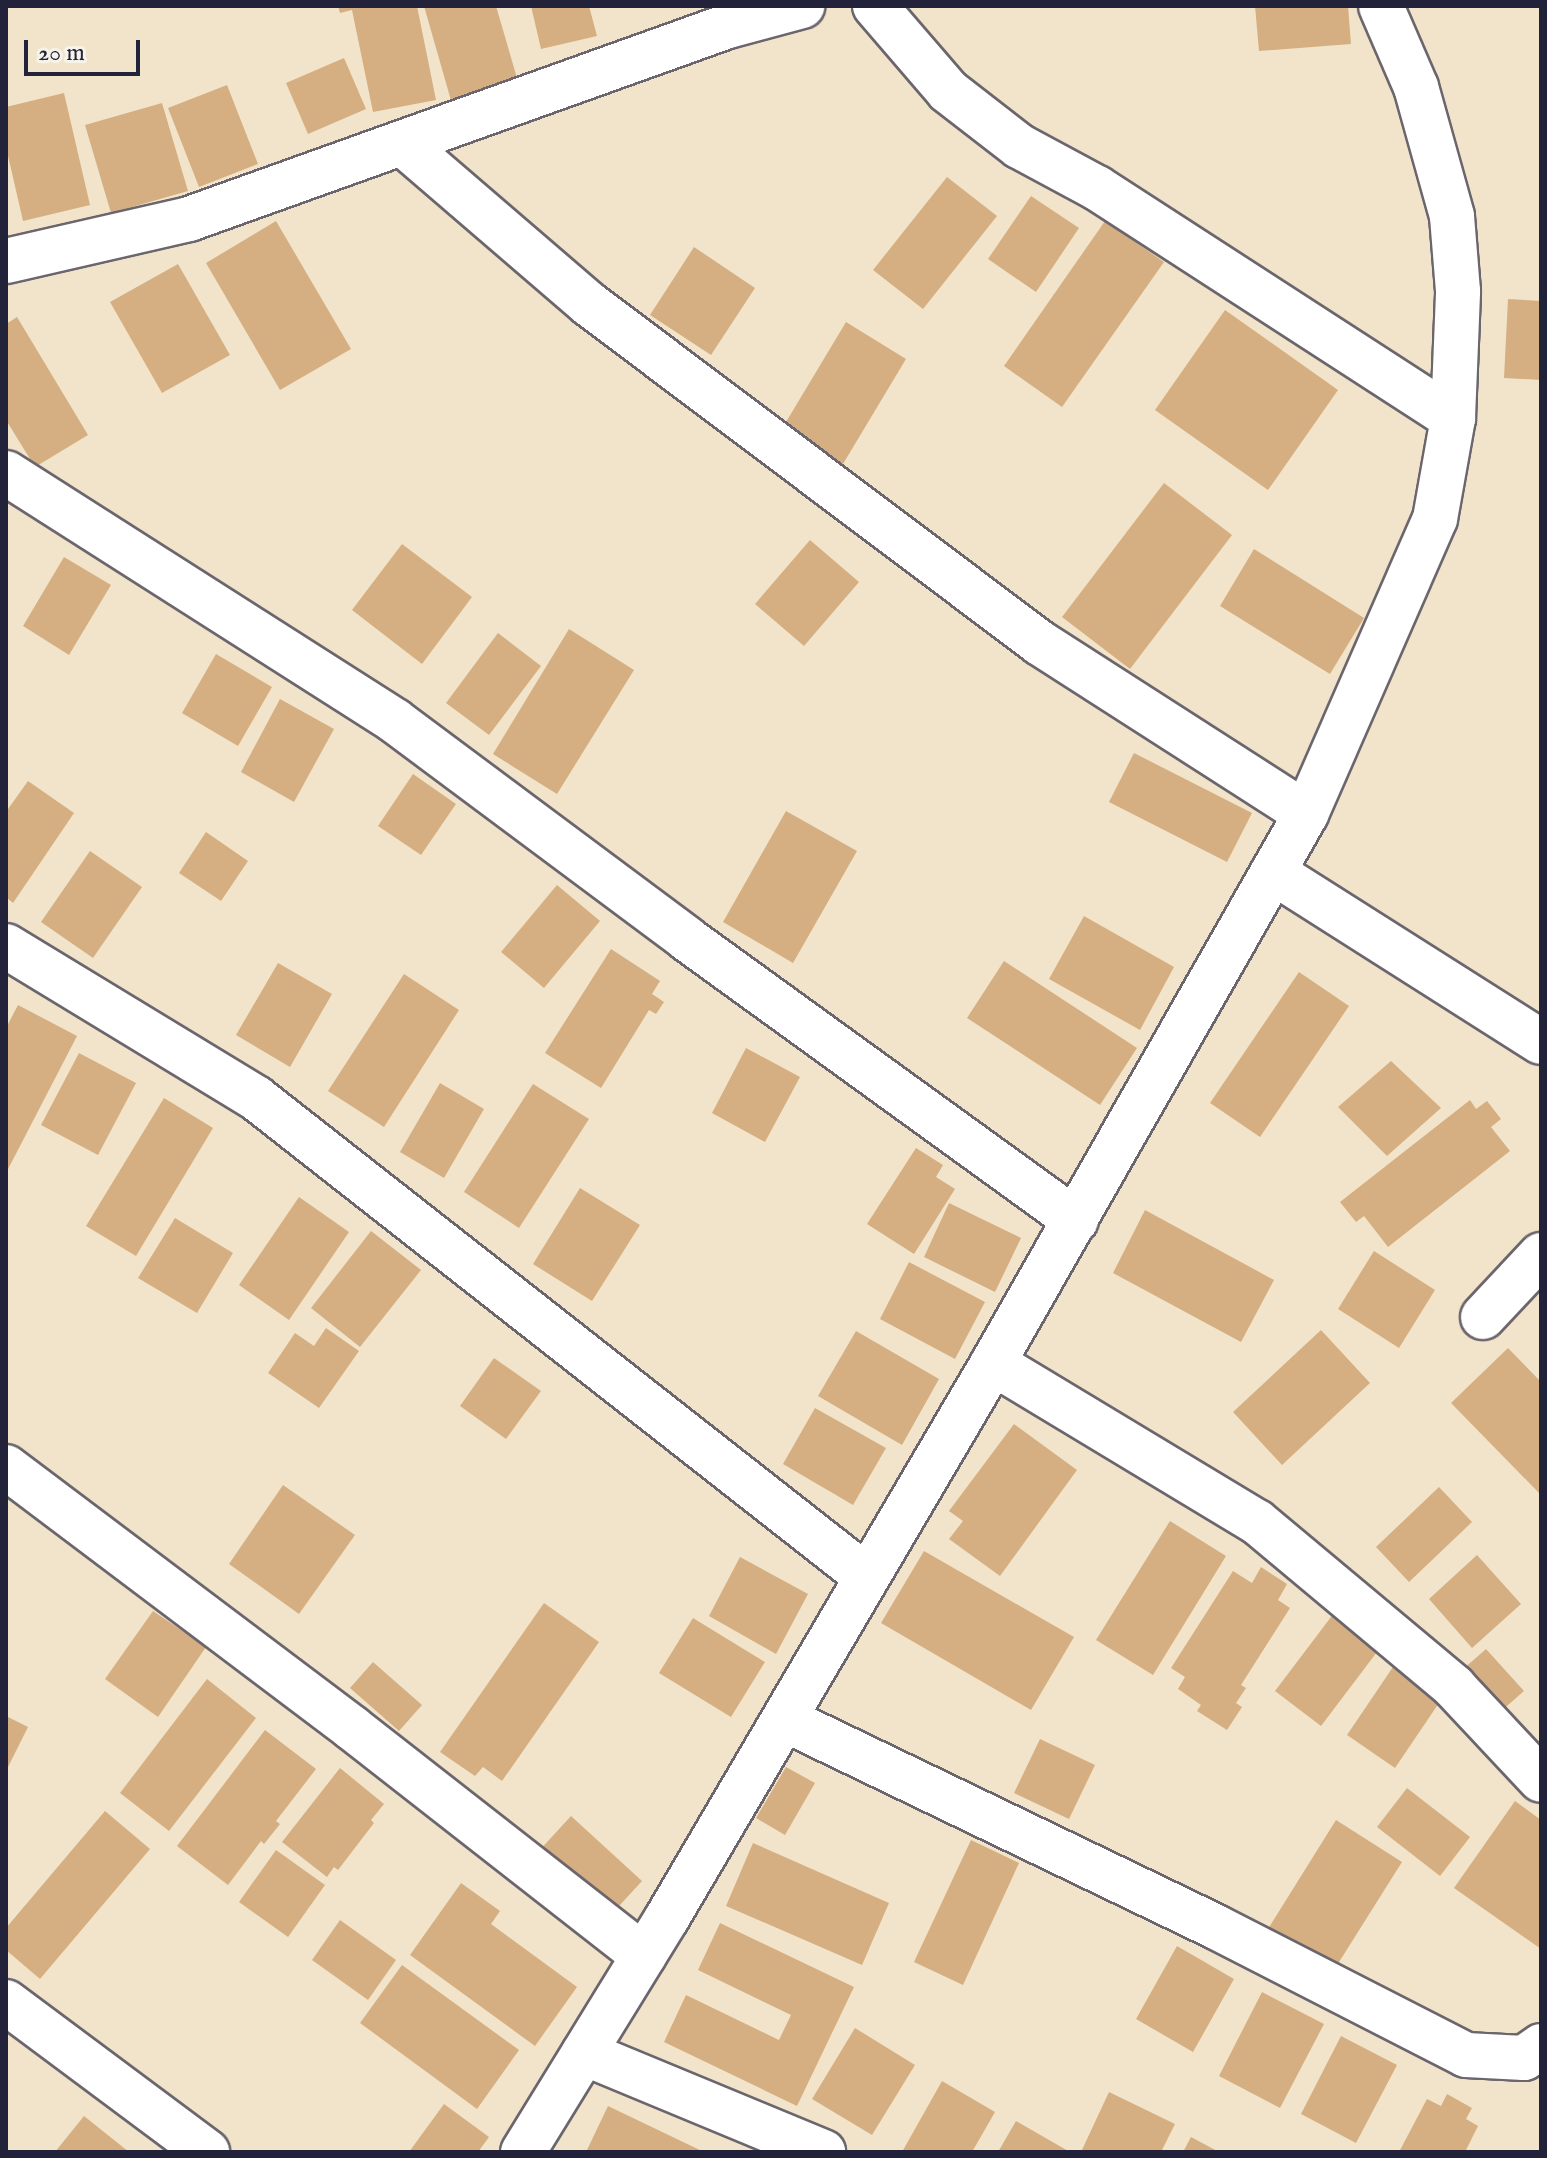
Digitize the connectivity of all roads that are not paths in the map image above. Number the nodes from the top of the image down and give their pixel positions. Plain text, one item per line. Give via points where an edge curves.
1 (802, 6) edge
2 (875, 6) edge
3 (1381, 6) edge
4 (403, 144) junction
5 (6, 261) edge
6 (1453, 418) junction
7 (6, 473) edge
8 (1306, 814) junction
9 (1273, 872) junction
10 (6, 946) edge
11 (1541, 1042) edge
12 (1076, 1221) junction
13 (1541, 1255) edge
14 (1483, 1317) dead end
15 (993, 1363) junction
16 (6, 1467) edge
17 (867, 1577) junction
18 (784, 1719) junction
19 (1541, 1780) edge
20 (644, 1956) junction
21 (6, 2002) edge
22 (1541, 2046) edge
23 (584, 2053) junction
24 (207, 2152) edge
25 (523, 2152) edge
26 (823, 2152) edge

1 - 4 street via 728,26
2 - 6 street via 948,91 1019,146 1097,188
3 - 6 street via 1416,87 1452,216 1458,291
4 - 5 street via 189,219
4 - 8 street via 589,304 1040,643
6 - 8 street via 1435,519
7 - 12 street via 395,721
8 - 9 street
9 - 11 street
9 - 12 street
10 - 17 street via 256,1098
12 - 15 street
13 - 14 street
15 - 17 street
15 - 19 street via 1257,1522 1454,1687
16 - 20 street
17 - 18 street
18 - 20 street
18 - 22 street via 1216,1927 1466,2055 1524,2058
20 - 23 street
21 - 24 street
23 - 25 street
23 - 26 street

